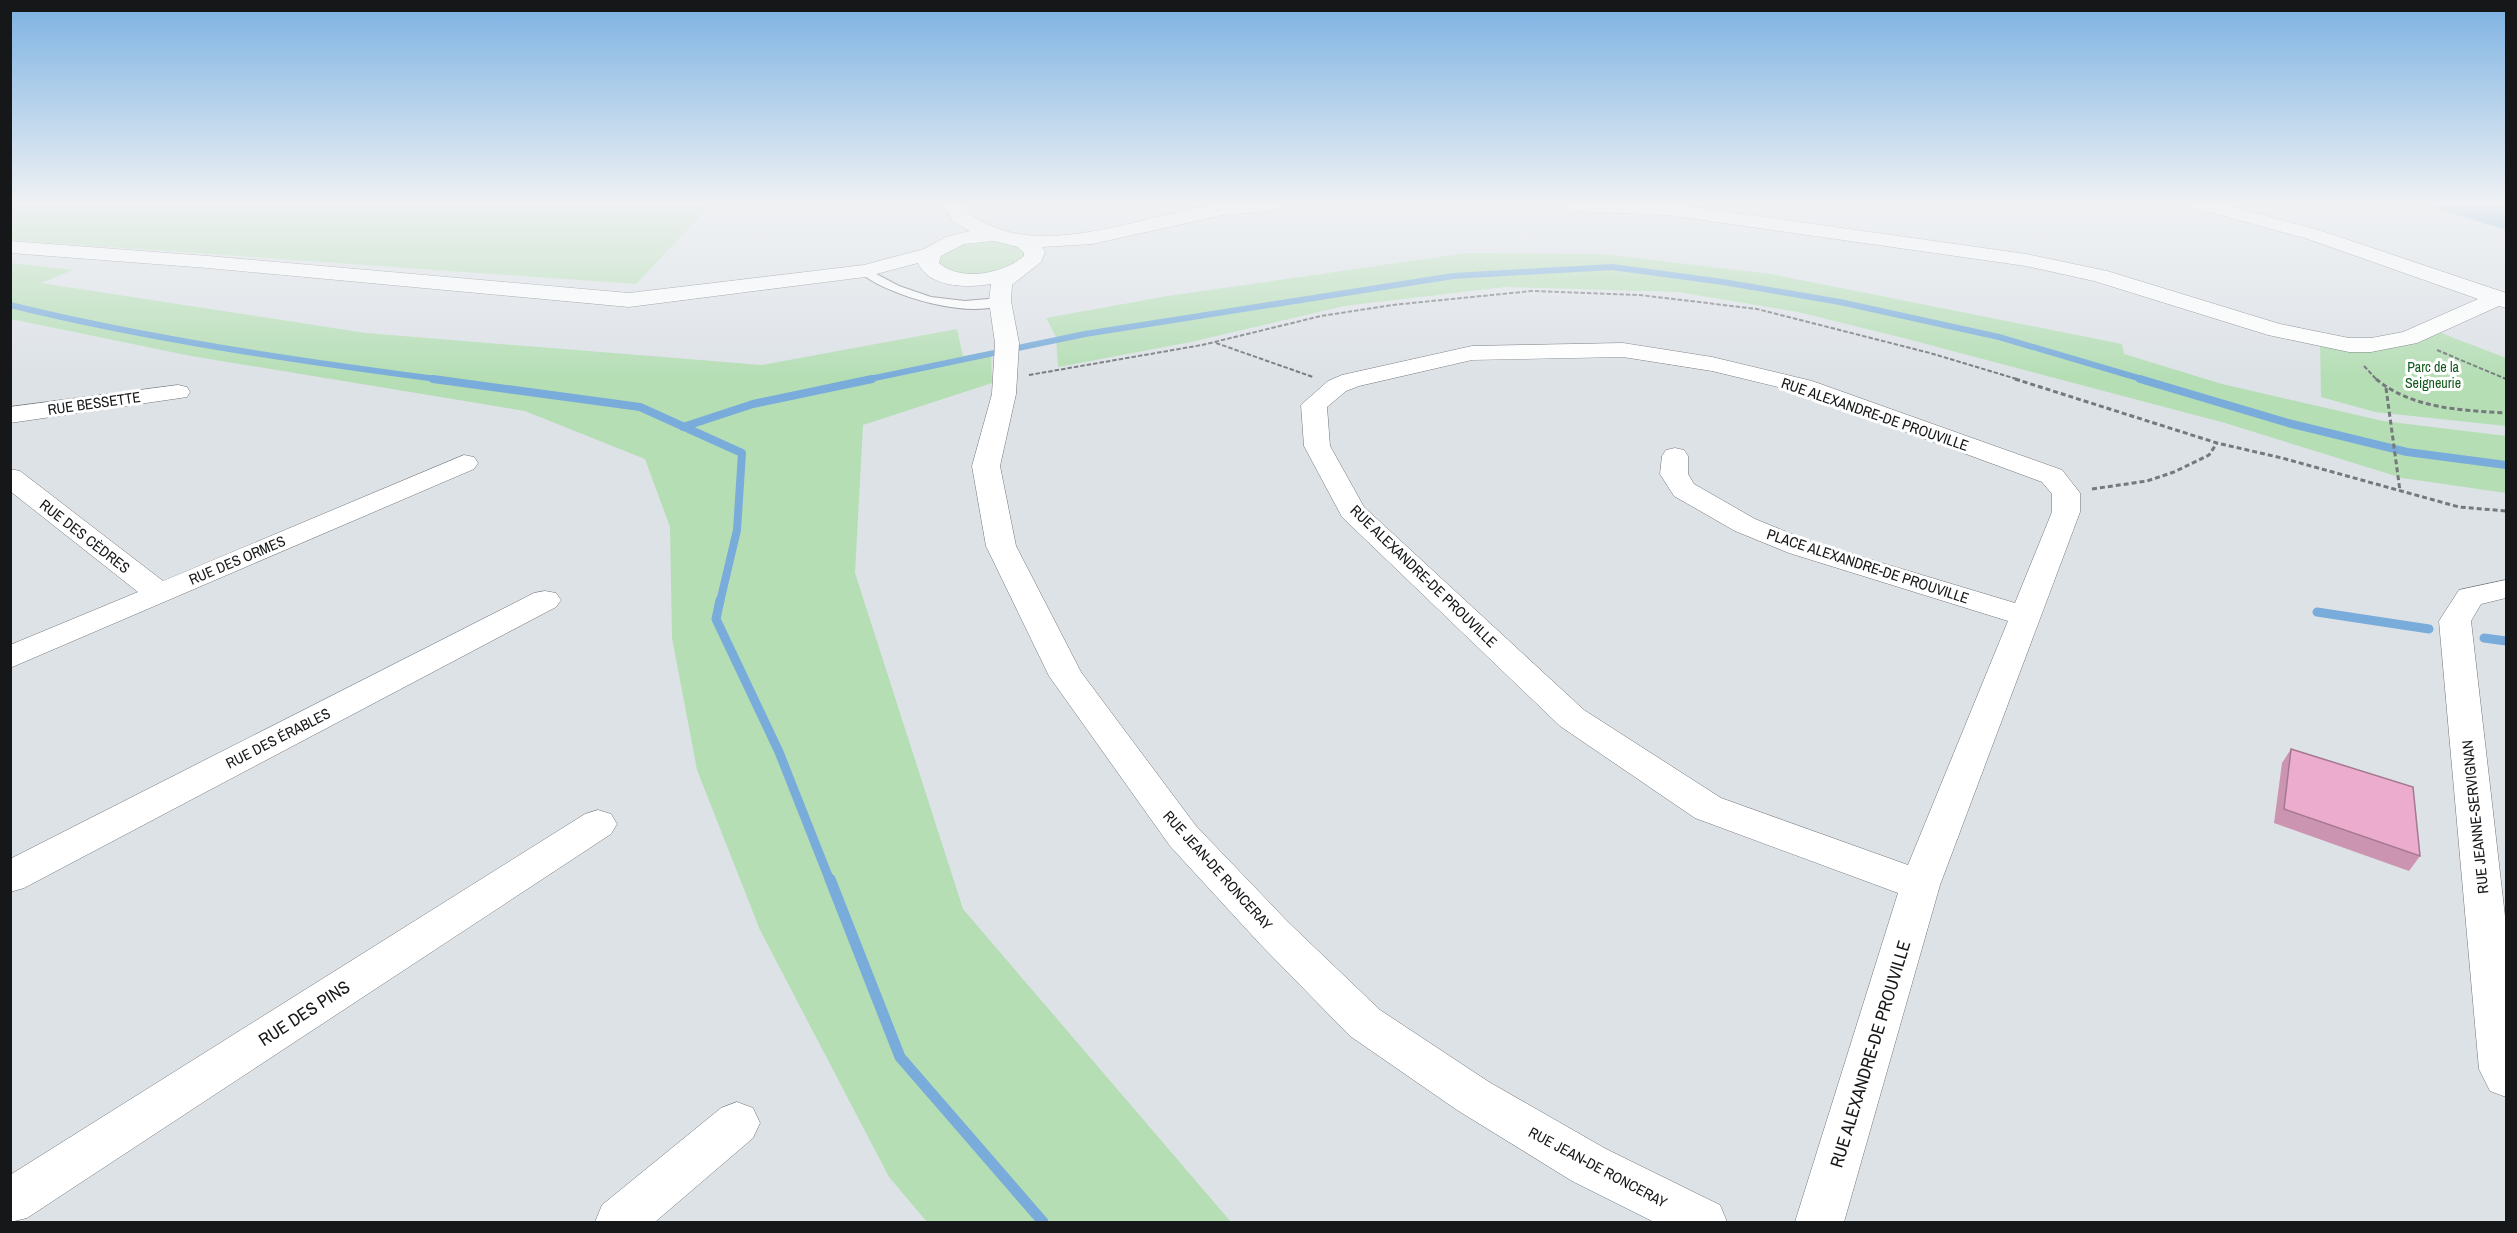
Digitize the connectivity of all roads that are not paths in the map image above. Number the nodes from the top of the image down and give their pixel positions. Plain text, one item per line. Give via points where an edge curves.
1 (222, 263) edge
2 (894, 263) edge
3 (929, 263) edge
4 (1015, 263) edge
5 (1032, 263) edge
6 (2033, 263) edge
7 (2394, 263) edge
8 (1019, 268) junction
9 (865, 272) junction
10 (938, 273) junction
11 (962, 279) junction
12 (2502, 300) edge
13 (178, 392) dead end
14 (10, 415) edge
15 (1675, 456) dead end
16 (464, 463) dead end
17 (10, 477) edge
18 (2506, 589) edge
19 (160, 594) junction
20 (545, 600) dead end
21 (2025, 616) junction
22 (10, 658) edge
23 (598, 824) dead end
24 (10, 877) edge
25 (1920, 885) junction
26 (2506, 1077) edge
27 (737, 1123) dead end
28 (10, 1202) edge
29 (619, 1222) edge
30 (1703, 1222) edge
31 (1820, 1222) edge

1 - 9 street via 619,299 666,297
2 - 9 street
3 - 10 street
4 - 8 street
5 - 8 street
6 - 12 street via 2099,276 2276,330 2349,345 2409,338
7 - 12 street
8 - 9 lane via 966,305 888,287
8 - 11 street via 986,278
8 - 11 street via 985,289
8 - 30 street, RUE JEAN-DE RONCERAY via 1007,342 1004,394 986,466 1000,546 1066,676 1183,836 1365,1023 1473,1096 1589,1165
9 - 10 street
10 - 11 street
13 - 14 street, RUE BESSETTE
15 - 21 street, PLACE ALEXANDRE-DE PROUVILLE via 1674,474 1684,490 1745,525 1799,547
16 - 19 street, RUE DES ORMES
17 - 19 street, RUE DES CÈDRES
18 - 26 street, RUE JEANNE-SERVIGNAN via 2470,597 2455,621 2501,1069
19 - 22 street, RUE DES ORMES
20 - 24 street, RUE DES ÉRABLES
21 - 25 street, RUE ALEXANDRE-DE PROUVILLE
21 - 25 street, RUE ALEXANDRE-DE PROUVILLE via 2066,512 2066,493 2052,476 1803,387 1712,364 1623,350 1472,353 1336,386 1314,405 1317,446 1352,511 1572,718 1708,807
23 - 28 street, RUE DES PINS
25 - 31 street, RUE ALEXANDRE-DE PROUVILLE
27 - 29 street

